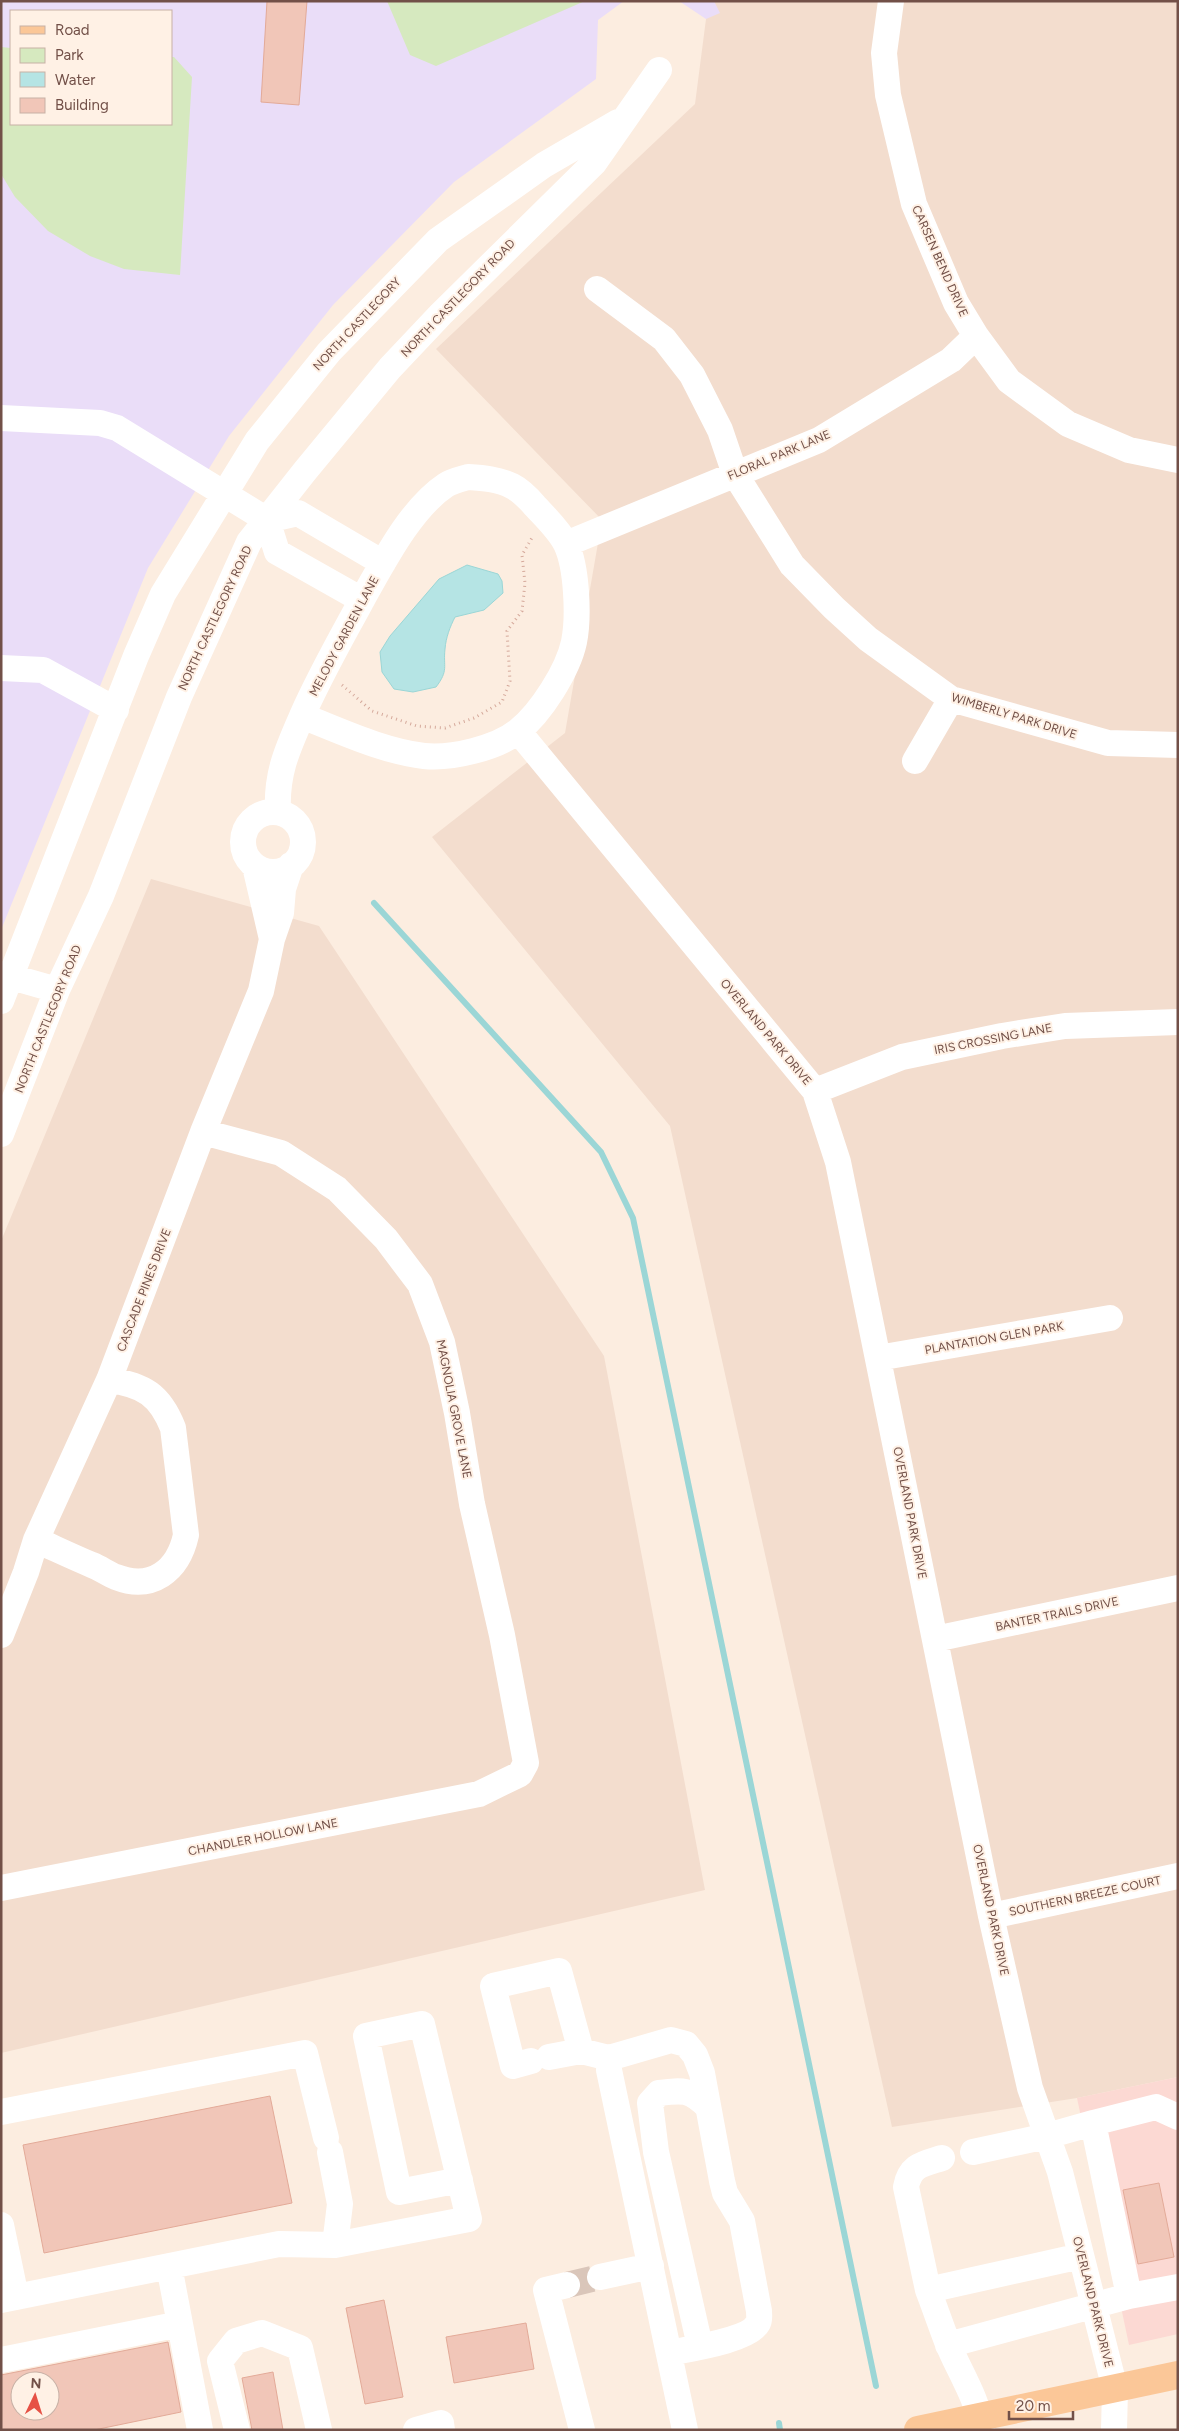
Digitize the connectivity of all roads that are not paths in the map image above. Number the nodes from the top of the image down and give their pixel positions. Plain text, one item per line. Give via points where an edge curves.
1 (891, 1) edge
2 (659, 70) dead end
3 (623, 119) junction
4 (597, 289) dead end
5 (976, 336) junction
6 (1, 418) edge
7 (1178, 460) edge
8 (735, 474) junction
9 (224, 494) junction
10 (267, 520) junction
11 (566, 544) junction
12 (383, 563) junction
13 (362, 600) junction
14 (1, 668) edge
15 (950, 699) junction
16 (116, 710) junction
17 (302, 716) junction
18 (518, 731) junction
19 (1178, 746) edge
20 (915, 761) dead end
21 (278, 812) junction
22 (255, 866) junction
23 (292, 866) junction
24 (272, 939) junction
25 (6, 975) edge
26 (57, 990) junction
27 (1, 1001) edge
28 (1178, 1022) edge
29 (815, 1091) junction
30 (203, 1132) junction
31 (1, 1134) edge
32 (1110, 1318) dead end
33 (878, 1358) junction
34 (109, 1380) junction
35 (36, 1540) junction
36 (1178, 1588) edge
37 (1, 1635) edge
38 (935, 1639) junction
39 (520, 1774) joint
40 (1178, 1876) edge
41 (2, 1886) edge
42 (991, 1916) junction
43 (581, 2051) junction
44 (609, 2058) junction
45 (708, 2107) junction
46 (1, 2112) edge
47 (1178, 2117) edge
48 (1093, 2123) junction
49 (1047, 2136) junction
50 (973, 2152) dead end
51 (942, 2158) dead end
52 (460, 2180) junction
53 (1, 2225) edge
54 (335, 2245) junction
55 (1082, 2256) junction
56 (169, 2266) junction
57 (651, 2266) junction
58 (600, 2277) tunnel mouth
59 (567, 2285) tunnel mouth
60 (1178, 2287) edge
61 (928, 2290) junction
62 (1128, 2296) junction
63 (8, 2299) edge
64 (1094, 2307) junction
65 (180, 2324) junction
66 (948, 2345) junction
67 (700, 2346) junction
68 (669, 2353) junction
69 (1, 2360) edge
70 (1178, 2375) edge
71 (1115, 2389) junction
72 (981, 2423) edge
73 (200, 2430) edge
74 (237, 2430) edge
75 (320, 2430) edge
76 (416, 2430) edge
77 (442, 2430) edge
78 (582, 2430) edge
79 (685, 2430) edge
80 (918, 2430) edge
81 (1114, 2430) edge

1 - 5 street, CARSEN BEND DRIVE via 884,53 888,95 914,204 956,303
2 - 3 street, NORTH CASTLEGORY
3 - 9 street, NORTH CASTLEGORY via 544,164 438,240 329,352 257,441
3 - 10 street, NORTH CASTLEGORY ROAD via 594,163 390,368
4 - 8 street, WIMBERLY PARK DRIVE via 664,339 692,375 720,430
5 - 7 street, CARSEN BEND DRIVE via 1009,381 1068,424 1129,450
5 - 8 street, FLORAL PARK LANE via 951,360 819,440
6 - 9 street via 100,423 117,428
8 - 11 street, FLORAL PARK LANE
8 - 15 street, WIMBERLY PARK DRIVE via 792,566 868,639
9 - 10 street
9 - 16 street, NORTH CASTLEGORY via 163,594
10 - 12 street via 298,513
10 - 13 street via 276,552
10 - 26 street, NORTH CASTLEGORY ROAD via 249,542 178,697 100,896
11 - 12 street, MELODY GARDEN LANE via 545,516 514,486 468,477 448,484 433,496
11 - 18 street, MELODY GARDEN LANE via 575,589 574,641 564,671 539,708
12 - 13 street, MELODY GARDEN LANE
13 - 17 street, MELODY GARDEN LANE via 322,671
14 - 16 street via 43,670
15 - 19 street, WIMBERLY PARK DRIVE via 1108,743
15 - 20 street
16 - 25 street
17 - 18 street, MELODY GARDEN LANE via 379,746 425,756 464,754
17 - 21 street via 283,759 276,789
18 - 29 street, OVERLAND PARK DRIVE
21 - 22 street via 257,816 244,832 244,848
21 - 23 street via 291,818 302,835 303,846
22 - 23 street via 272,872
22 - 24 street, CASCADE PINES DRIVE
23 - 24 street, CASCADE PINES DRIVE via 283,889 281,913
24 - 30 street, CASCADE PINES DRIVE via 261,991
25 - 26 street
25 - 27 street
26 - 31 street, NORTH CASTLEGORY ROAD
28 - 29 street, IRIS CROSSING LANE via 1065,1026 1002,1036 902,1057
29 - 33 street, OVERLAND PARK DRIVE via 838,1162
30 - 34 street, CASCADE PINES DRIVE
30 - 39 street, MAGNOLIA GROVE LANE via 281,1152 337,1189 386,1239 420,1284 442,1342 457,1412 472,1504 524,1744 526,1763
32 - 33 street, PLANTATION GLEN PARK
33 - 38 street, OVERLAND PARK DRIVE
34 - 35 street, CASCADE PINES DRIVE
34 - 35 street via 131,1383 144,1389 167,1413 173,1428 186,1536 182,1552 160,1576 132,1581 114,1577
35 - 37 street, CASCADE PINES DRIVE
36 - 38 street, BANTER TRAILS DRIVE
38 - 42 street, OVERLAND PARK DRIVE
39 - 41 street, CHANDLER HOLLOW LANE via 479,1794
40 - 42 street, SOUTHERN BREEZE COURT
42 - 49 street, OVERLAND PARK DRIVE via 1030,2088
43 - 43 street via 559,1971 493,1986 513,2066
43 - 44 street
44 - 45 street via 671,2040 686,2044 695,2055 702,2073
44 - 57 street
45 - 67 street via 725,2193 742,2221 759,2322 739,2336
45 - 67 street via 686,2090 659,2093 650,2103 656,2152
46 - 54 street via 305,2054 340,2204
47 - 48 street via 1156,2107
48 - 49 street
48 - 62 street
49 - 50 street
49 - 55 street, OVERLAND PARK DRIVE
51 - 61 street via 920,2164 908,2175 906,2187
52 - 52 street via 422,2024 366,2036 399,2192
52 - 54 street via 469,2219
53 - 63 street
54 - 56 street via 279,2244
55 - 61 street
55 - 64 street, OVERLAND PARK DRIVE
56 - 63 street
56 - 65 street
57 - 58 street
57 - 68 street
59 - 78 street via 546,2290
60 - 62 street
61 - 66 street
62 - 64 street
64 - 66 street
64 - 71 street, OVERLAND PARK DRIVE
65 - 69 street
65 - 73 street
66 - 72 street
67 - 68 street
68 - 79 street
70 - 71 main road
71 - 72 main road
71 - 81 street, OVERLAND PARK DRIVE
72 - 80 main road
74 - 75 street via 220,2361 236,2341 262,2333 300,2348
76 - 77 street via 441,2423

